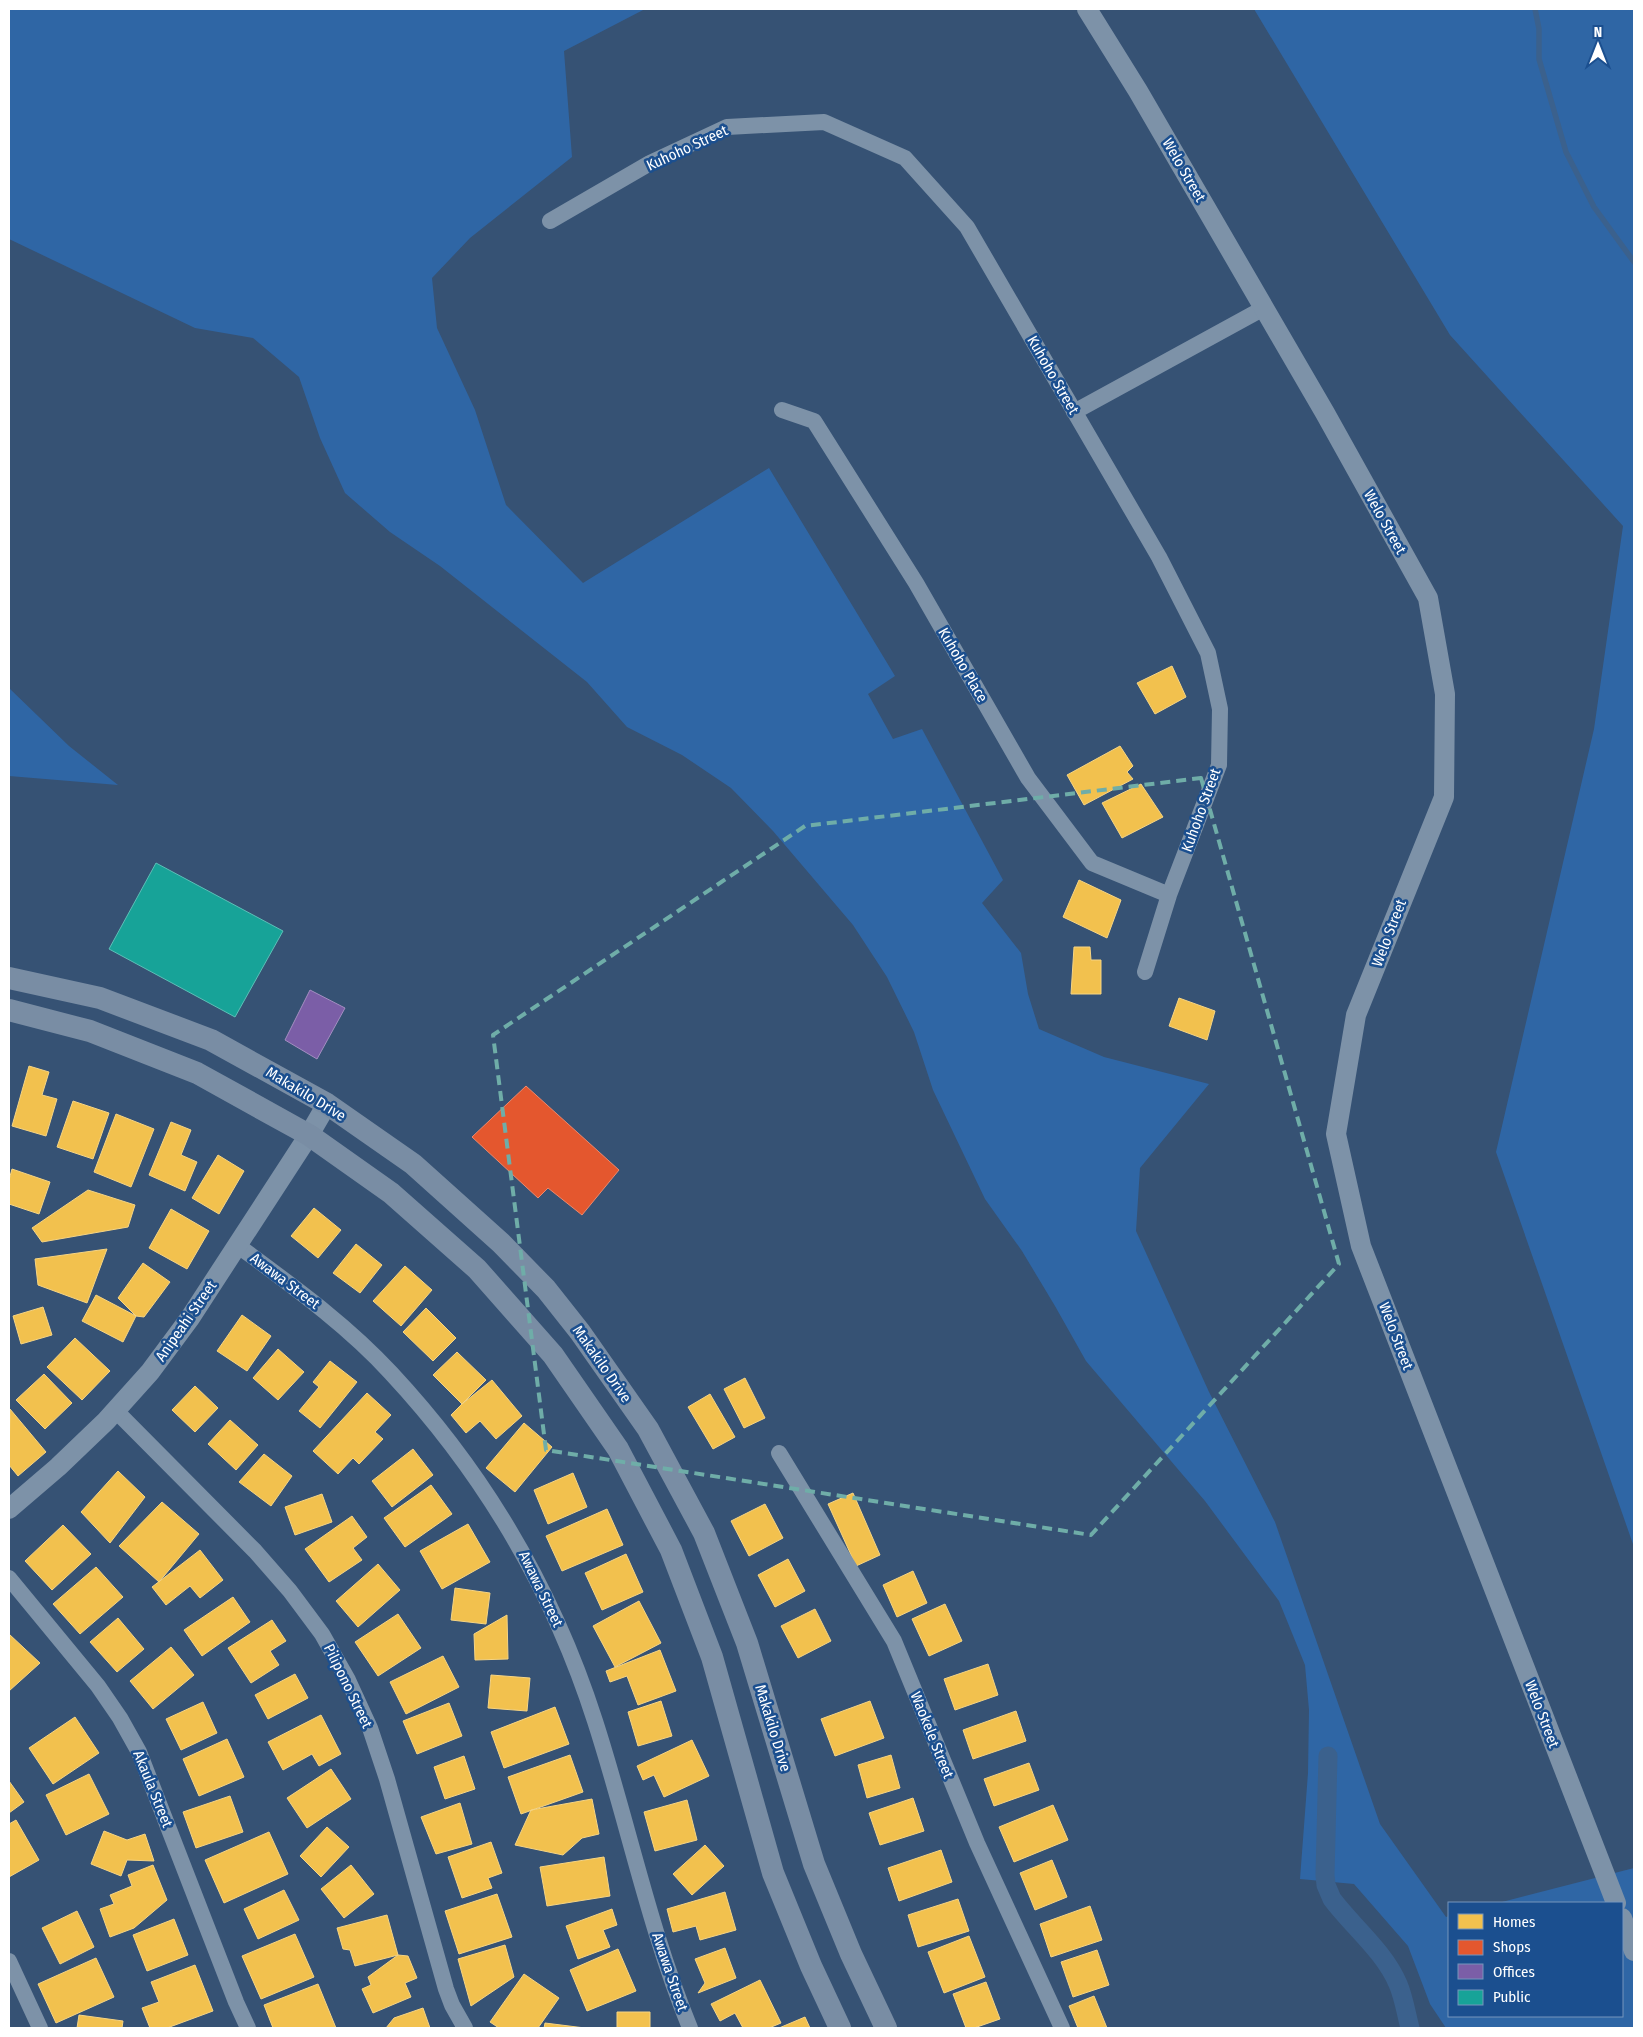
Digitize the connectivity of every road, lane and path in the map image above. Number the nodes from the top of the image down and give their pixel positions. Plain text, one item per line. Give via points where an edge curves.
1 (1087, 9) edge
2 (550, 221) dead end
3 (1264, 308) junction
4 (782, 410) dead end
5 (1074, 412) junction
6 (1169, 895) junction
7 (1144, 972) dead end
8 (9, 978) edge
9 (9, 1010) edge
10 (327, 1104) junction
11 (309, 1135) junction
12 (237, 1245) junction
13 (116, 1411) junction
14 (779, 1453) dead end
15 (9, 1509) edge
16 (9, 1578) edge
17 (1616, 1902) edge
18 (1623, 1921) edge
19 (1634, 1951) edge
20 (9, 1961) edge
21 (40, 2028) edge
22 (248, 2028) edge
23 (466, 2028) edge
24 (690, 2028) edge
25 (840, 2028) edge
26 (886, 2028) edge
27 (1062, 2028) edge

1 - 3 street, Welo Street
2 - 5 street, Kuhoho Street via 650,163 727,127 824,122 905,158 967,226
3 - 5 street
3 - 17 street, Welo Street via 1428,598 1445,694 1444,797 1356,1015 1336,1134 1364,1255
4 - 6 street, Kuhoho Place via 814,421 916,583 1028,778 1092,863
5 - 6 street, Kuhoho Street via 1158,557 1208,654 1220,709 1218,765
6 - 7 street, Kuhoho Street
8 - 10 main road, Makakilo Drive via 100,998 212,1040
9 - 11 main road via 90,1031 197,1073
10 - 11 street, Anipeahi Street
10 - 26 main road, Makakilo Drive via 413,1164 501,1243 546,1289 580,1332 648,1429 704,1533 747,1643 814,1864
11 - 12 street, Anipeahi Street
11 - 25 main road via 391,1193 477,1269 553,1355 618,1449 671,1550 709,1648 773,1873
12 - 13 street, Anipeahi Street via 184,1326
12 - 24 street, Awawa Street via 316,1304 390,1372 457,1450 514,1534 560,1625 595,1720 665,1963
13 - 15 street, Anipeahi Street
13 - 23 street, Pilipono Street via 255,1551 322,1634 370,1728 446,1989
14 - 27 street, Waokele Street via 894,1641 977,1843
16 - 22 street, Akaula Street via 98,1686 139,1752
18 - 19 street
20 - 21 street

